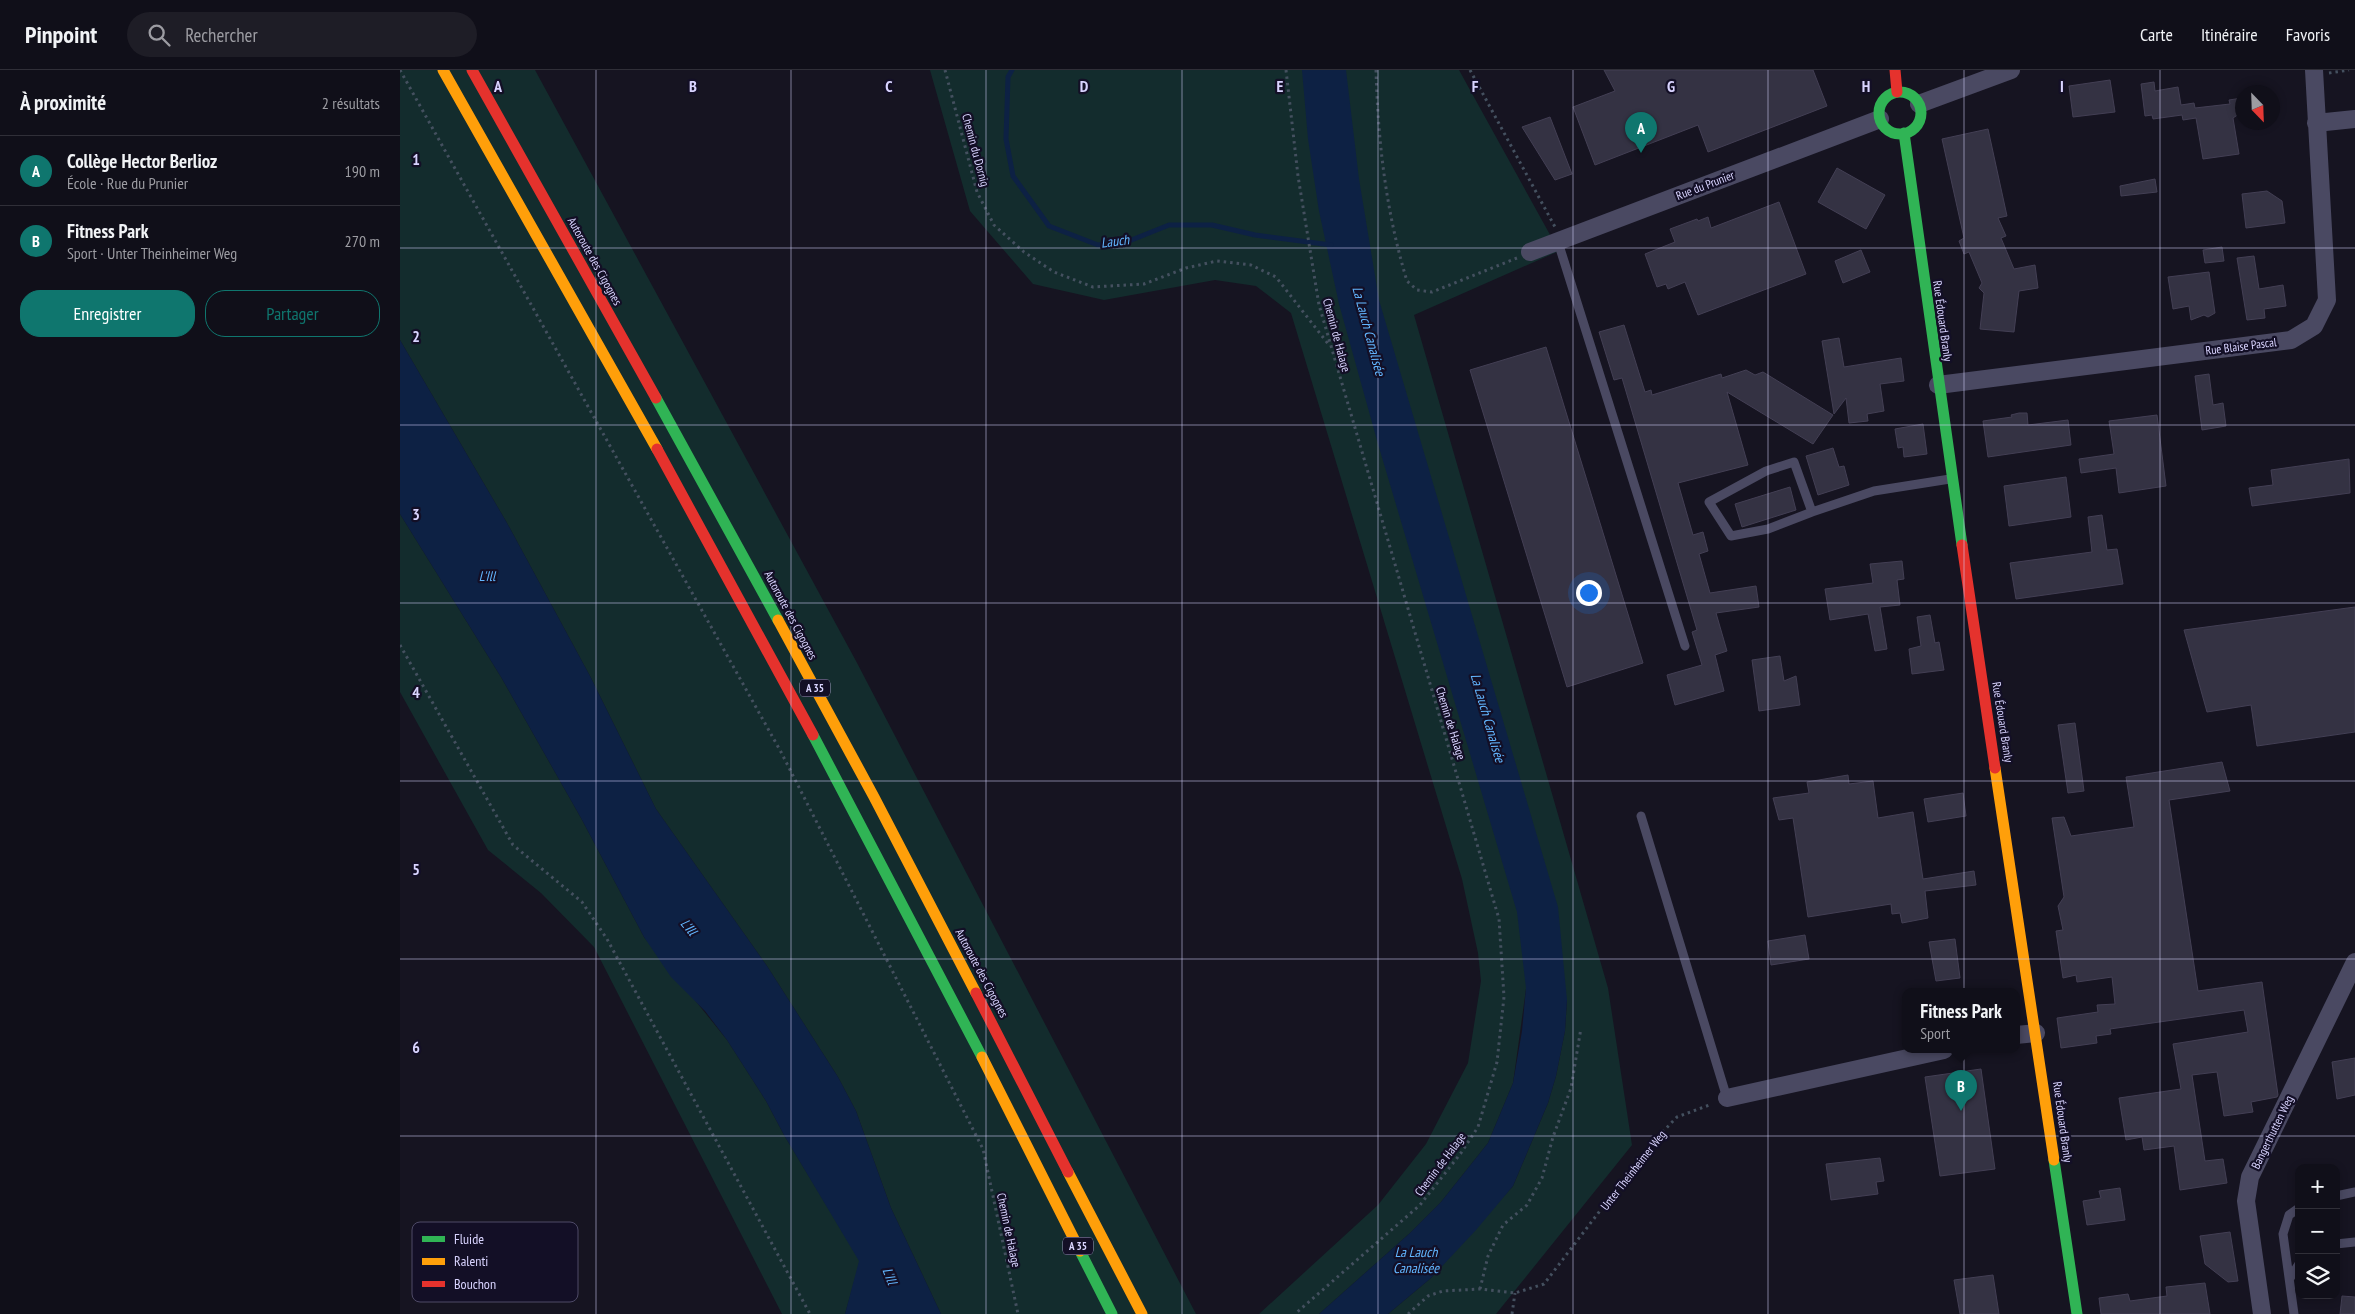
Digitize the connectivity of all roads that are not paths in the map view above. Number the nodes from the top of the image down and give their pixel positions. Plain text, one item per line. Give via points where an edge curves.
1 (443, 70) edge
2 (472, 70) edge
3 (1895, 70) edge
4 (2011, 70) edge
5 (2314, 70) edge
6 (1897, 92) junction
7 (1919, 104) junction
8 (1880, 119) junction
9 (2355, 119) edge
10 (2316, 123) junction
11 (1904, 133) junction
12 (1562, 240) junction
13 (1530, 252) road end
14 (1938, 385) junction
15 (1952, 479) junction
16 (1812, 512) junction
17 (1685, 646) dead end
18 (1641, 816) dead end
19 (2355, 962) edge
20 (2036, 1033) junction
21 (2020, 1035) edge
22 (1930, 1053) edge
23 (1727, 1098) joint
24 (2355, 1192) edge
25 (2340, 1195) edge
26 (2298, 1209) edge
27 (2355, 1242) edge
28 (2340, 1244) edge
29 (2295, 1270) edge
30 (2290, 1278) junction
31 (1112, 1314) edge
32 (1142, 1314) edge
33 (2077, 1314) edge
34 (2262, 1314) edge
35 (2294, 1314) edge

1 - 31 main road, A 35 via 690,508 848,799
2 - 32 main road, Autoroute des Cigognes / A 35 via 712,497 869,789
3 - 6 main road
4 - 7 street
5 - 10 street, Rue Blaise Pascal
6 - 7 main road via 1906,92
6 - 8 main road via 1886,97 1880,107
7 - 11 main road via 1919,122
8 - 11 main road via 1889,130
8 - 12 street, Rue du Prunier
9 - 10 street
10 - 14 street, Rue Blaise Pascal via 2327,300 2314,326 2291,340
11 - 14 main road, Rue Édouard Branly
12 - 13 street, Rue du Prunier
12 - 17 lane
14 - 15 main road, Rue Édouard Branly
15 - 16 lane via 1874,491
15 - 20 main road, Rue Édouard Branly
16 - 16 lane via 1794,462 1766,471 1709,502 1731,536 1768,529
18 - 23 lane
19 - 34 street, Bangerthutten Weg via 2250,1177 2246,1201
20 - 21 street
20 - 33 main road, Rue Édouard Branly
22 - 23 street
24 - 25 lane
26 - 30 lane via 2289,1215 2283,1234
27 - 28 lane
29 - 30 lane
30 - 35 lane

